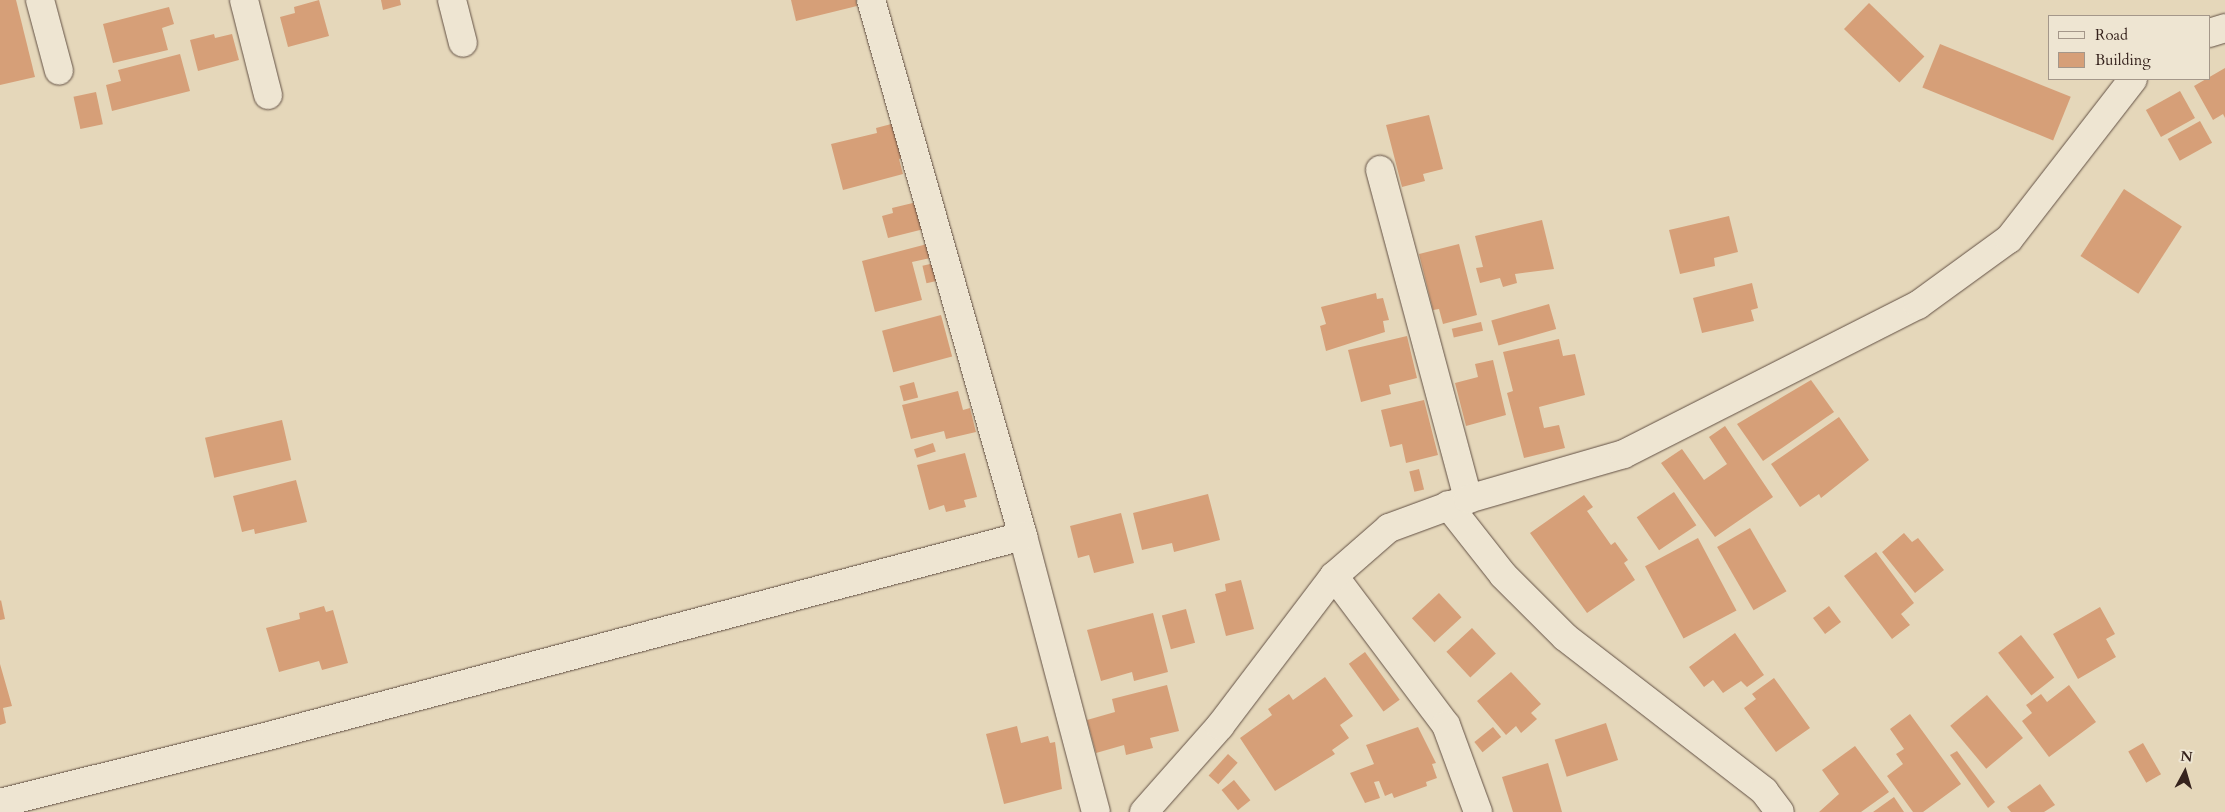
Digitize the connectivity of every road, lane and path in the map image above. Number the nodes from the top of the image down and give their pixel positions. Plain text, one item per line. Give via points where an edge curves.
1 (40, 0) edge
2 (244, 0) edge
3 (452, 0) edge
4 (871, 0) edge
5 (2225, 28) edge
6 (2210, 33) edge
7 (463, 43) dead end
8 (59, 71) dead end
9 (2132, 80) edge
10 (268, 95) dead end
11 (1380, 170) dead end
12 (1458, 502) junction
13 (1023, 536) junction
14 (1334, 576) junction
15 (0, 803) edge
16 (1096, 812) edge
17 (1144, 812) edge
18 (1478, 812) edge
19 (1780, 812) edge

1 - 8 street
2 - 10 street
3 - 7 street
4 - 13 street
5 - 6 street
9 - 12 street via 2009,239 1943,289 1624,454
11 - 12 street
12 - 14 street via 1389,528
12 - 19 street via 1503,575 1565,637 1764,792
13 - 15 street via 353,714
13 - 16 street
14 - 17 street via 1220,726
14 - 18 street via 1446,725

